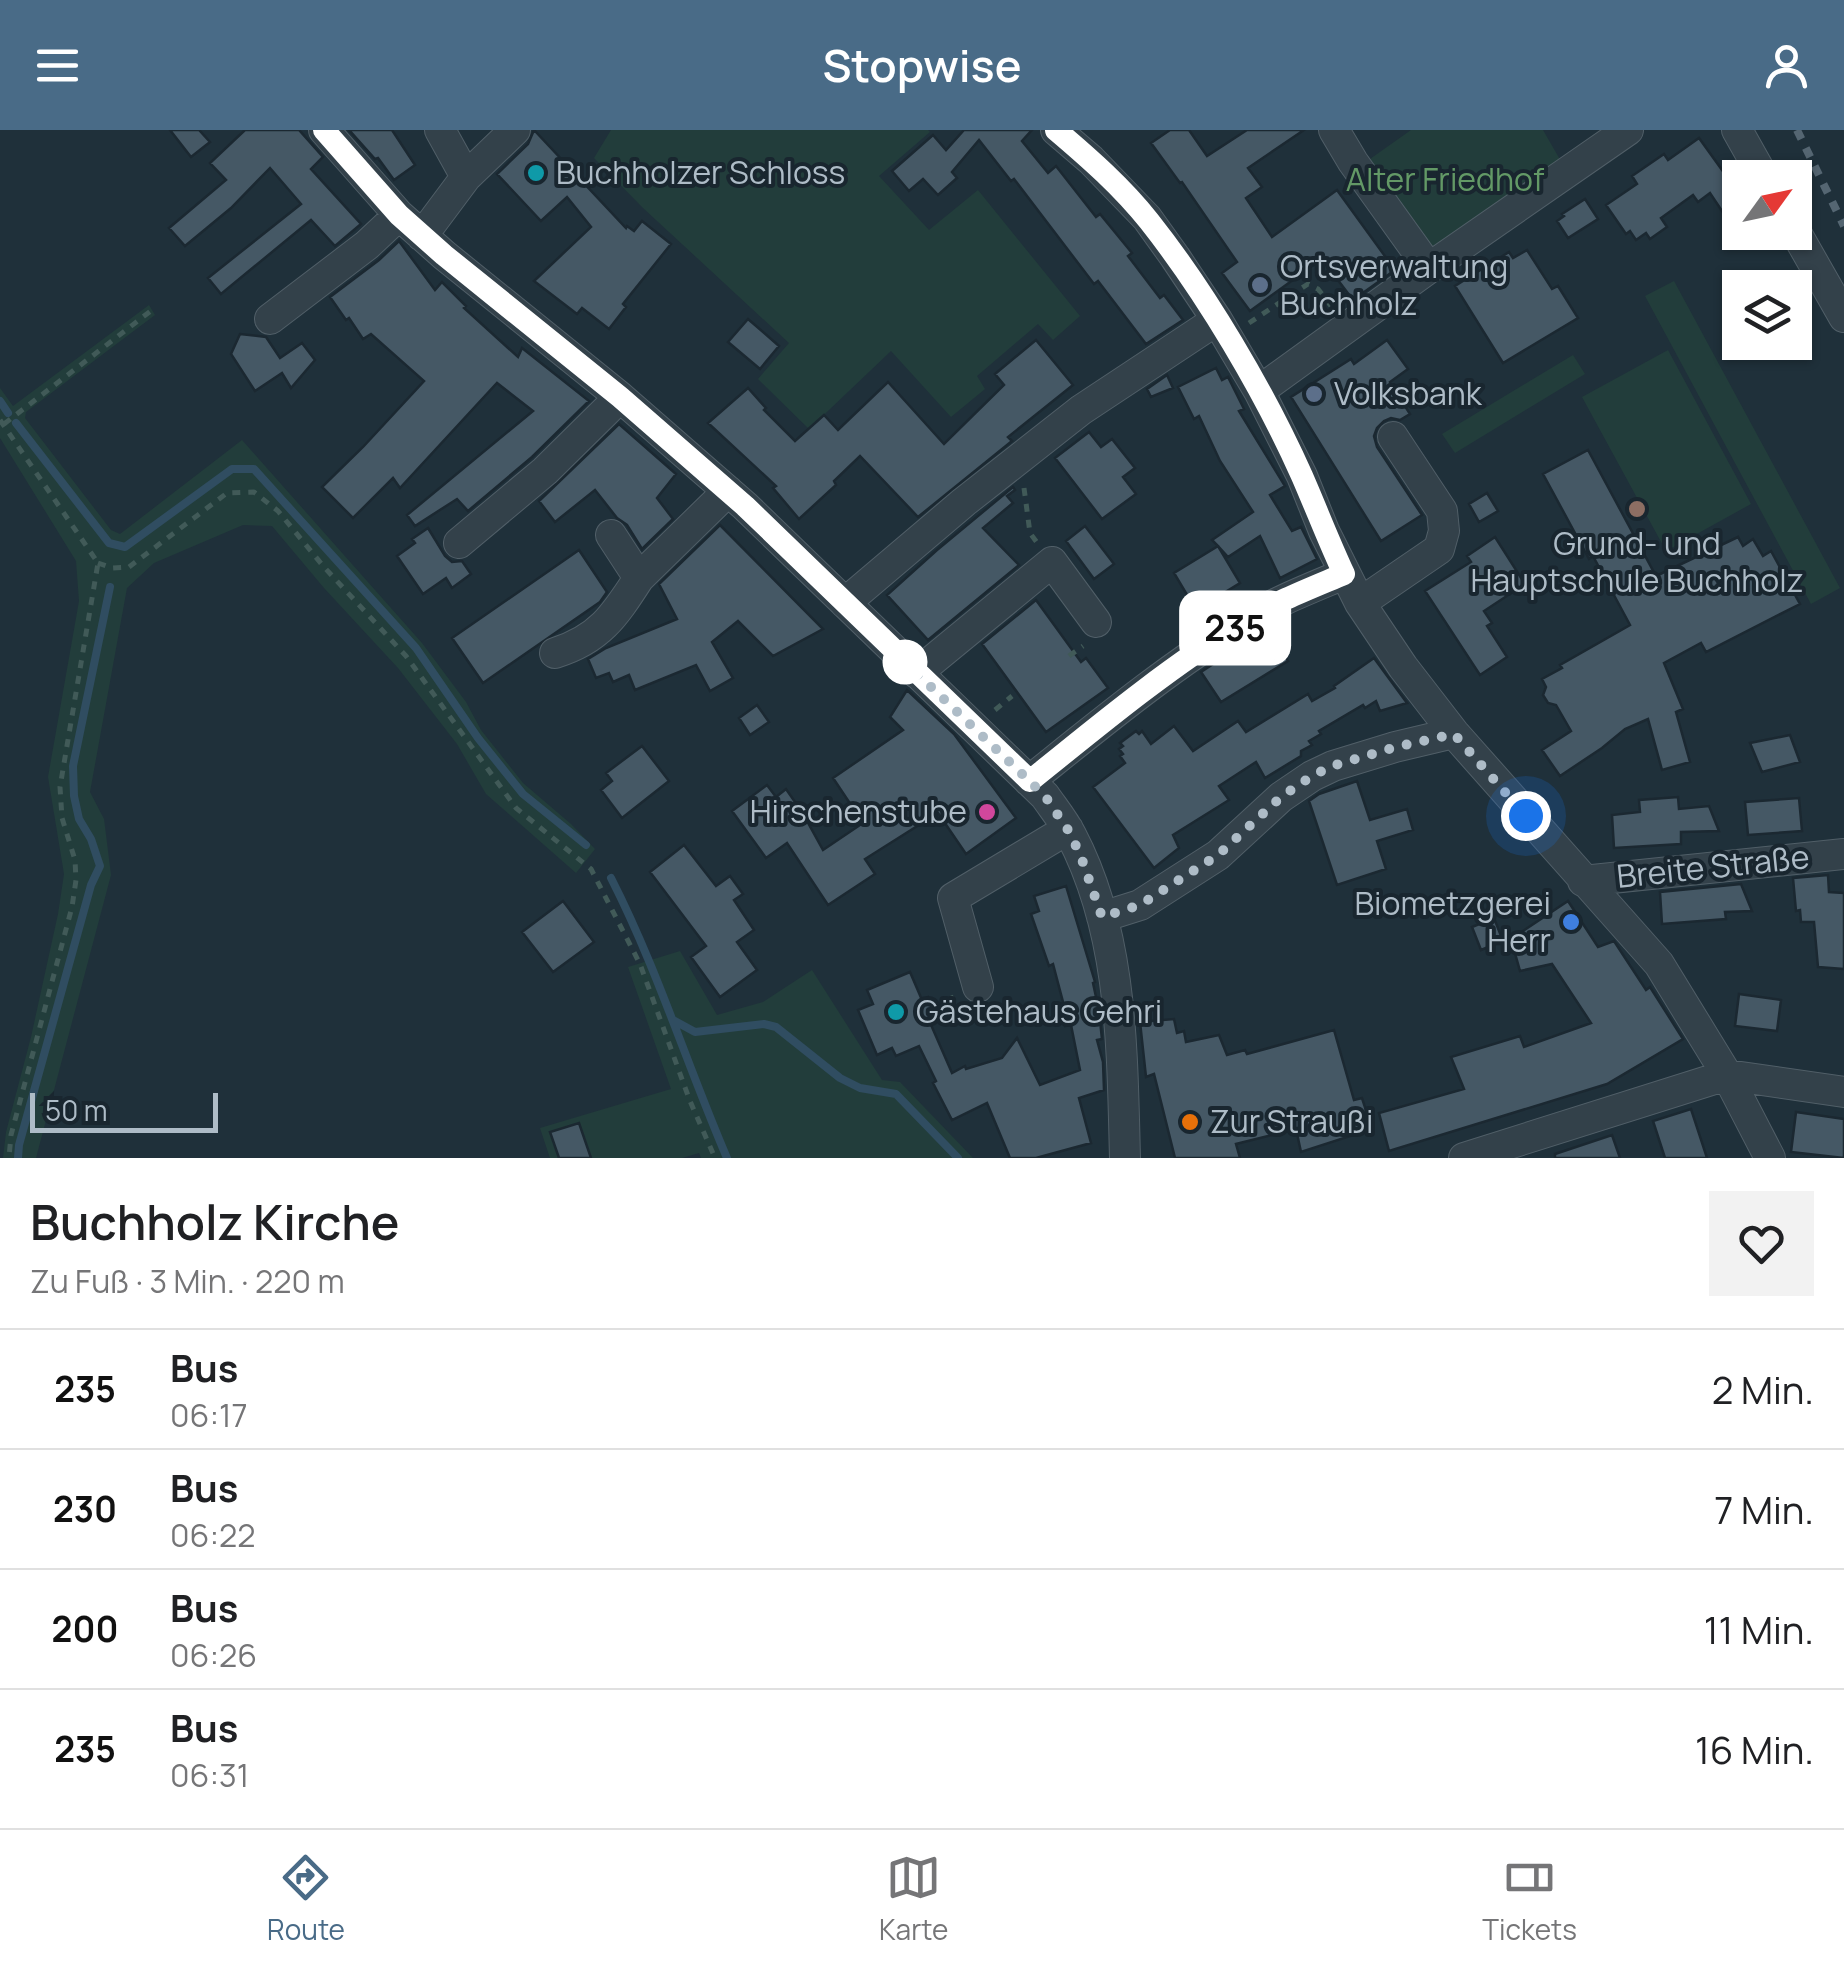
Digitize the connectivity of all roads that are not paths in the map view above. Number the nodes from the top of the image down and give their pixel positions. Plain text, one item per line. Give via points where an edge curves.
1 (324, 130) edge
2 (440, 130) edge
3 (515, 130) edge
4 (1056, 130) edge
5 (1334, 130) edge
6 (1628, 130) edge
7 (1737, 130) edge
8 (1754, 160) edge
9 (466, 177) junction
10 (399, 215) junction
11 (422, 236) junction
12 (1806, 250) edge
13 (1429, 268) junction
14 (1844, 317) edge
15 (270, 320) dead end
16 (1227, 320) junction
17 (1258, 392) junction
18 (620, 397) junction
19 (1393, 436) dead end
20 (728, 491) junction
21 (612, 535) dead end
22 (459, 543) dead end
23 (1344, 574) junction
24 (640, 578) junction
25 (845, 603) junction
26 (1360, 603) junction
27 (1090, 633) road end
28 (555, 653) dead end
29 (917, 673) junction
30 (1454, 734) junction
31 (1030, 781) junction
32 (1068, 830) junction
33 (1844, 854) edge
34 (1583, 881) junction
35 (1102, 917) junction
36 (978, 988) dead end
37 (1727, 1075) junction
38 (1844, 1092) edge
39 (1124, 1158) edge
40 (1464, 1158) edge
41 (1770, 1158) edge

1 - 10 street
2 - 9 street
3 - 9 street
4 - 16 street via 1147,218
5 - 13 street
6 - 13 street
7 - 8 street
9 - 11 street
10 - 11 street
10 - 15 street
11 - 18 street
12 - 14 street
13 - 17 street
16 - 17 street
16 - 25 street via 1082,410
17 - 23 street
18 - 20 street
18 - 22 street via 545,472
19 - 26 street via 1442,512 1444,531 1439,550
20 - 24 street
20 - 25 street
21 - 24 street
23 - 26 street
23 - 31 street via 1247,620 1124,704
24 - 28 street via 610,620
25 - 29 street
26 - 30 street
27 - 29 street via 1052,562
29 - 31 street
30 - 34 street
30 - 35 street via 1312,776 1218,855 1140,905
31 - 32 street
32 - 35 street
32 - 36 street via 953,898
33 - 34 street, Breite Straße
34 - 37 street via 1659,964
35 - 39 street via 1120,1010
37 - 38 street
37 - 40 street
37 - 41 street

